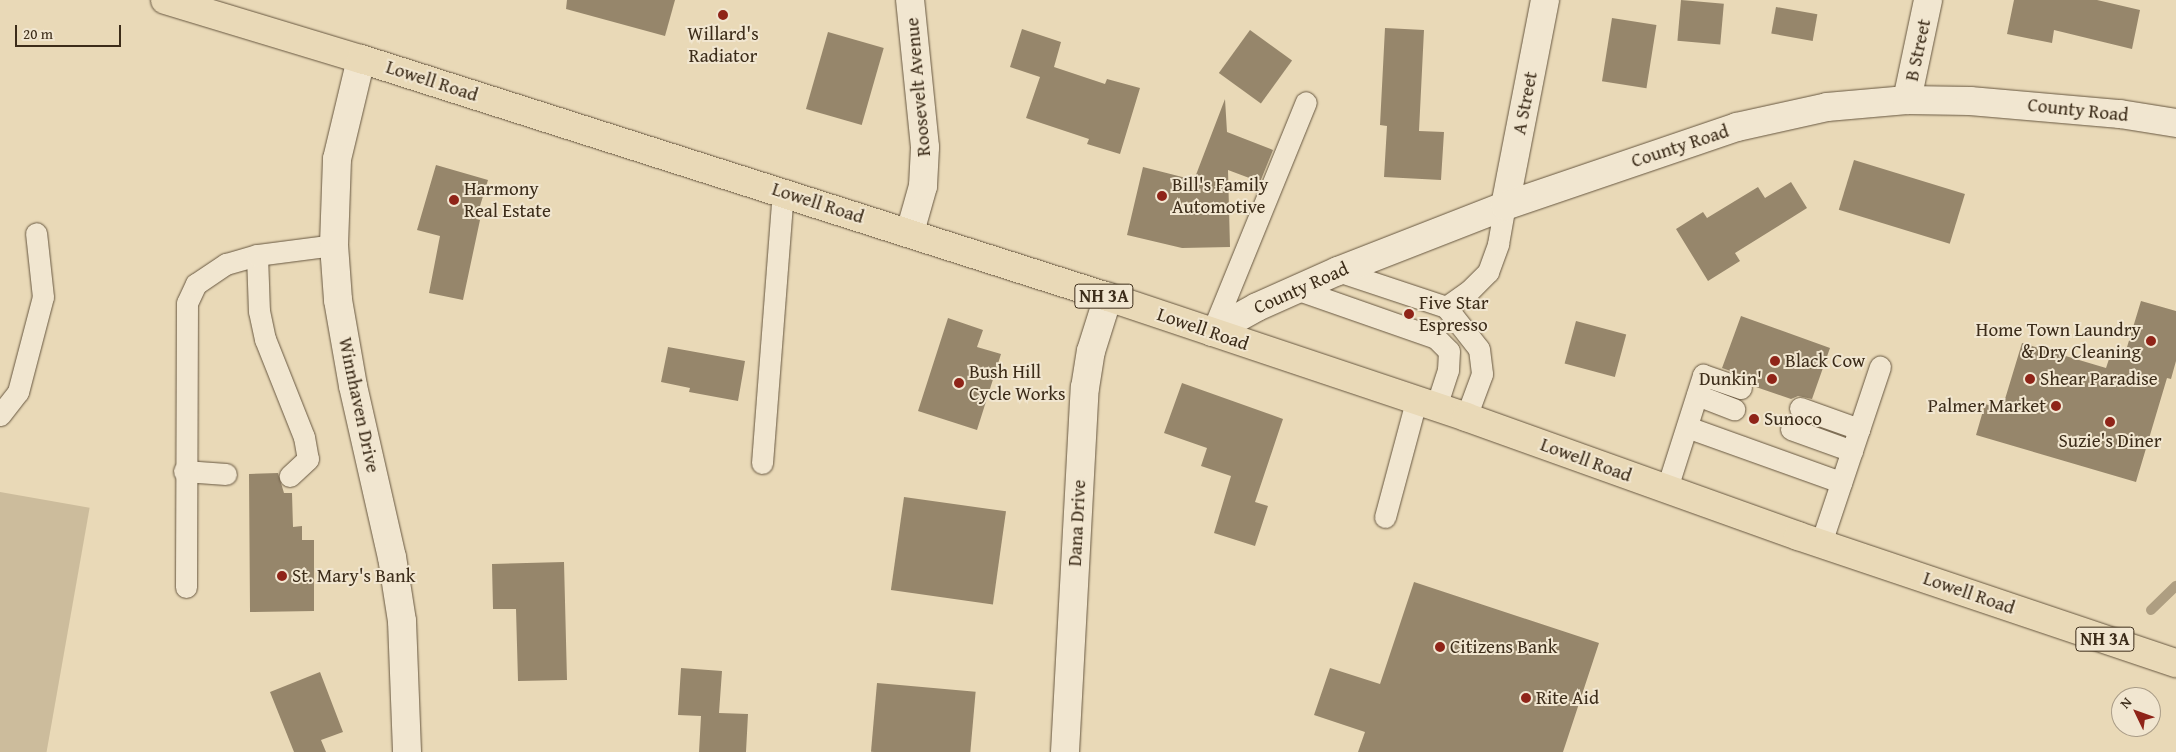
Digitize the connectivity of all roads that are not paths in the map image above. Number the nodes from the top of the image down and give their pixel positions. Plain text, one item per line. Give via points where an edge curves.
1 (165, 0) edge
2 (910, 0) edge
3 (1545, 0) edge
4 (1928, 0) edge
5 (361, 59) junction
6 (1907, 100) junction
7 (1306, 102) dead end
8 (2176, 124) edge
9 (783, 192) junction
10 (1505, 206) junction
11 (910, 232) junction
12 (36, 233) dead end
13 (334, 245) junction
14 (257, 255) junction
15 (1338, 271) junction
16 (1296, 289) junction
17 (1108, 297) junction
18 (1446, 307) junction
19 (1212, 332) junction
20 (1880, 367) dead end
21 (1741, 388) dead end
22 (1697, 395) junction
23 (1426, 404) junction
24 (1800, 408) dead end
25 (1734, 409) dead end
26 (0, 415) edge
27 (1466, 417) junction
28 (1687, 427) junction
29 (1791, 429) dead end
30 (1859, 429) junction
31 (1852, 451) junction
32 (762, 463) dead end
33 (184, 471) junction
34 (226, 474) dead end
35 (290, 476) dead end
36 (1841, 482) junction
37 (1667, 488) junction
38 (1384, 517) dead end
39 (1821, 543) junction
40 (186, 587) dead end
41 (2176, 663) edge
42 (407, 752) edge
43 (1065, 752) edge

1 - 5 main road, Lowell Road / NH 3A
2 - 11 street, Roosevelt Avenue via 925,147 922,186
3 - 10 street, A Street
4 - 6 street, B Street
5 - 9 main road, Lowell Road / NH 3A
5 - 13 street, Winnhaven Drive via 337,159
6 - 8 street, County Road via 2019,104 2120,114
6 - 10 street, County Road via 1827,107 1737,127
7 - 19 lane
9 - 11 main road, Lowell Road / NH 3A
9 - 32 lane
10 - 15 street, County Road
10 - 18 lane via 1498,244 1488,272
11 - 17 main road, Lowell Road / NH 3A
12 - 26 lane via 44,296 18,392
13 - 14 lane
13 - 42 street, Winnhaven Drive via 338,300 353,386 392,557 402,621
14 - 33 lane via 226,264 209,274 196,284 187,302
14 - 35 lane via 258,311 265,339 304,437 308,459
15 - 16 street, County Road
15 - 18 lane
16 - 19 street, County Road
16 - 23 lane via 1436,338 1449,351 1448,370
17 - 19 main road, Lowell Road / NH 3A
17 - 43 street, Dana Drive via 1091,351 1084,388
18 - 27 lane via 1479,349 1482,374
19 - 23 main road, Lowell Road / NH 3A
20 - 30 lane
21 - 22 lane via 1702,375
22 - 25 lane
22 - 28 lane
23 - 27 main road, Lowell Road / NH 3A
23 - 38 lane
24 - 30 lane
27 - 37 main road, Lowell Road / NH 3A
28 - 36 lane
28 - 37 lane
29 - 31 lane
30 - 31 lane
31 - 36 lane
33 - 34 lane
33 - 40 lane
36 - 39 lane
37 - 39 main road, Lowell Road / NH 3A
39 - 41 main road, Lowell Road / NH 3A

